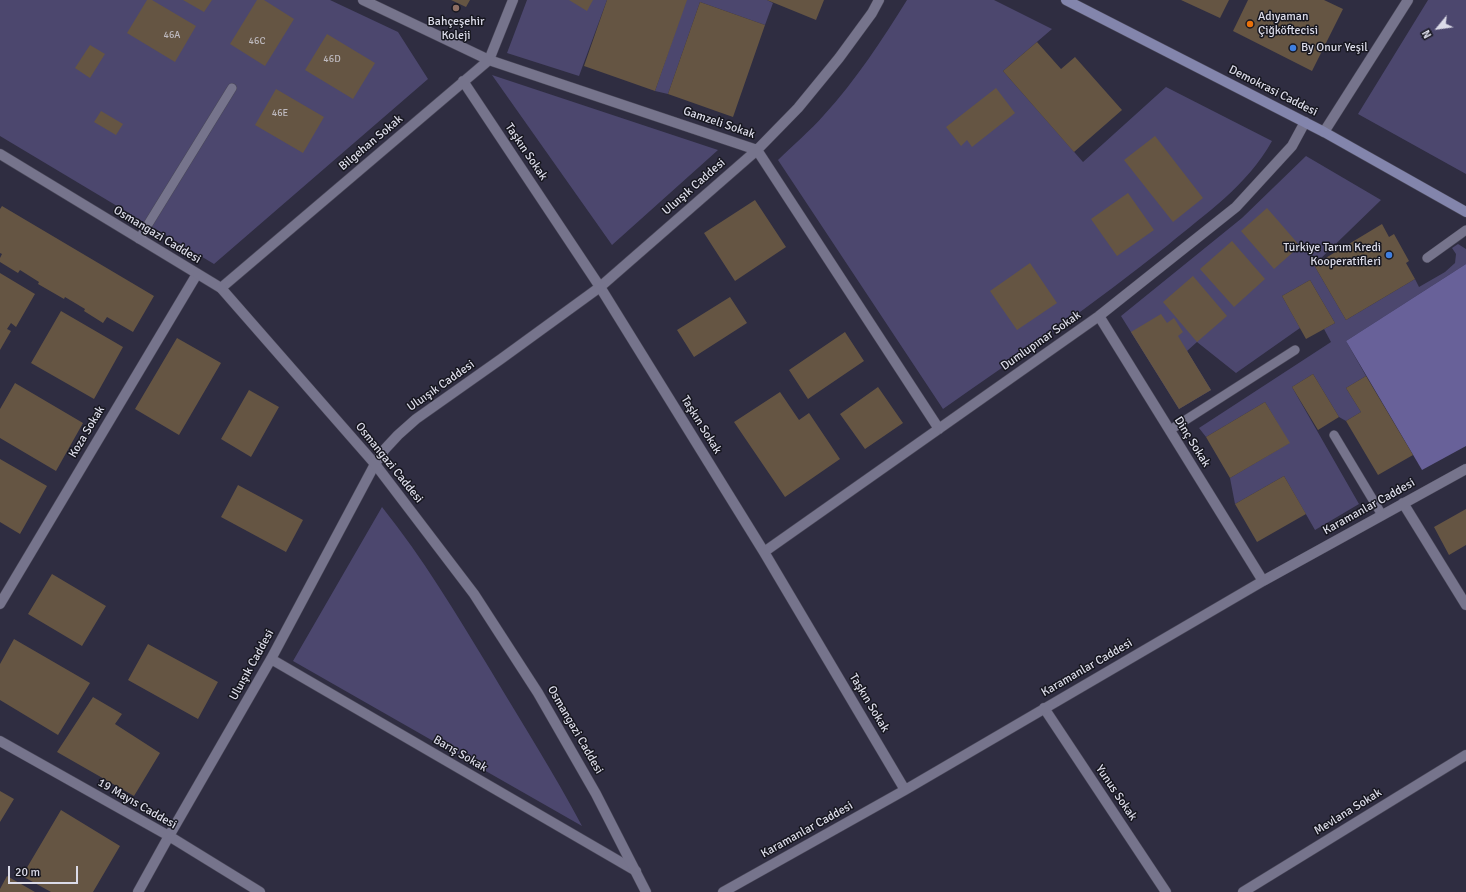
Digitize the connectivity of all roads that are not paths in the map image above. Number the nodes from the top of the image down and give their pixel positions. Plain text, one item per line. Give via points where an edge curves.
1 (363, 0) edge
2 (513, 0) edge
3 (879, 0) edge
4 (1066, 0) edge
5 (1408, 0) edge
6 (489, 60) junction
7 (463, 81) junction
8 (232, 88) dead end
9 (1305, 122) junction
10 (1324, 132) junction
11 (757, 150) junction
12 (0, 154) edge
13 (1466, 212) edge
14 (1466, 230) edge
15 (140, 239) junction
16 (1427, 258) dead end
17 (197, 274) junction
18 (600, 287) junction
19 (221, 288) junction
20 (1099, 316) junction
21 (1294, 350) dead end
22 (939, 429) junction
23 (1170, 430) junction
24 (1334, 435) dead end
25 (375, 464) junction
26 (1466, 468) edge
27 (1403, 503) junction
28 (1382, 515) junction
29 (764, 552) junction
30 (1262, 581) junction
31 (0, 604) edge
32 (1466, 605) edge
33 (271, 659) junction
34 (1044, 708) junction
35 (0, 741) edge
36 (1466, 754) edge
37 (905, 790) junction
38 (169, 836) junction
39 (636, 871) junction
40 (138, 892) edge
41 (260, 892) edge
42 (646, 892) edge
43 (723, 892) edge
44 (1166, 892) edge
45 (1243, 892) edge

1 - 6 street, Gamzeli Sokak
2 - 6 street, Bilgehan Sokak
3 - 11 street, Uluışık Caddesi via 839,58 798,108
4 - 9 main road, Demokrasi Caddesi
5 - 10 street
6 - 7 street, Bilgehan Sokak
6 - 11 street, Gamzeli Sokak
7 - 18 street, Taşkın Sokak
7 - 19 street, Bilgehan Sokak
8 - 15 lane
9 - 10 main road, Demokrasi Caddesi
9 - 20 street, Dumlupınar Sokak via 1292,146 1236,207
10 - 13 main road, Demokrasi Caddesi
11 - 18 street, Uluışık Caddesi
11 - 22 street, Gamzeli Sokak
12 - 15 street, Osmangazi Caddesi
14 - 16 lane
15 - 17 street, Osmangazi Caddesi
17 - 19 street, Osmangazi Caddesi
17 - 31 street, Koza Sokak
18 - 25 street, Uluışık Caddesi via 416,418 385,449
18 - 29 street, Taşkın Sokak
19 - 25 street, Osmangazi Caddesi
20 - 22 street, Dumlupınar Sokak
20 - 23 street, Dinç Sokak
21 - 23 lane
22 - 29 street, Dumlupınar Sokak
23 - 30 street, Dinç Sokak
24 - 28 lane
25 - 33 street, Uluışık Caddesi
25 - 39 street, Osmangazi Caddesi via 474,594 538,693 574,753
26 - 27 street, Karamanlar Caddesi
27 - 28 street, Karamanlar Caddesi
27 - 32 street
28 - 30 street, Karamanlar Caddesi
29 - 37 street, Taşkın Sokak
30 - 34 street, Karamanlar Caddesi
33 - 38 street, Uluışık Caddesi
33 - 39 street, Barış Sokak
34 - 37 street, Karamanlar Caddesi
34 - 44 street, Yunus Sokak
35 - 38 street, 19 Mayıs Caddesi
36 - 45 street, Mevlana Sokak
37 - 43 street, Karamanlar Caddesi
38 - 40 street, Uluışık Caddesi
38 - 41 street, 19 Mayıs Caddesi
39 - 42 street, Osmangazi Caddesi

